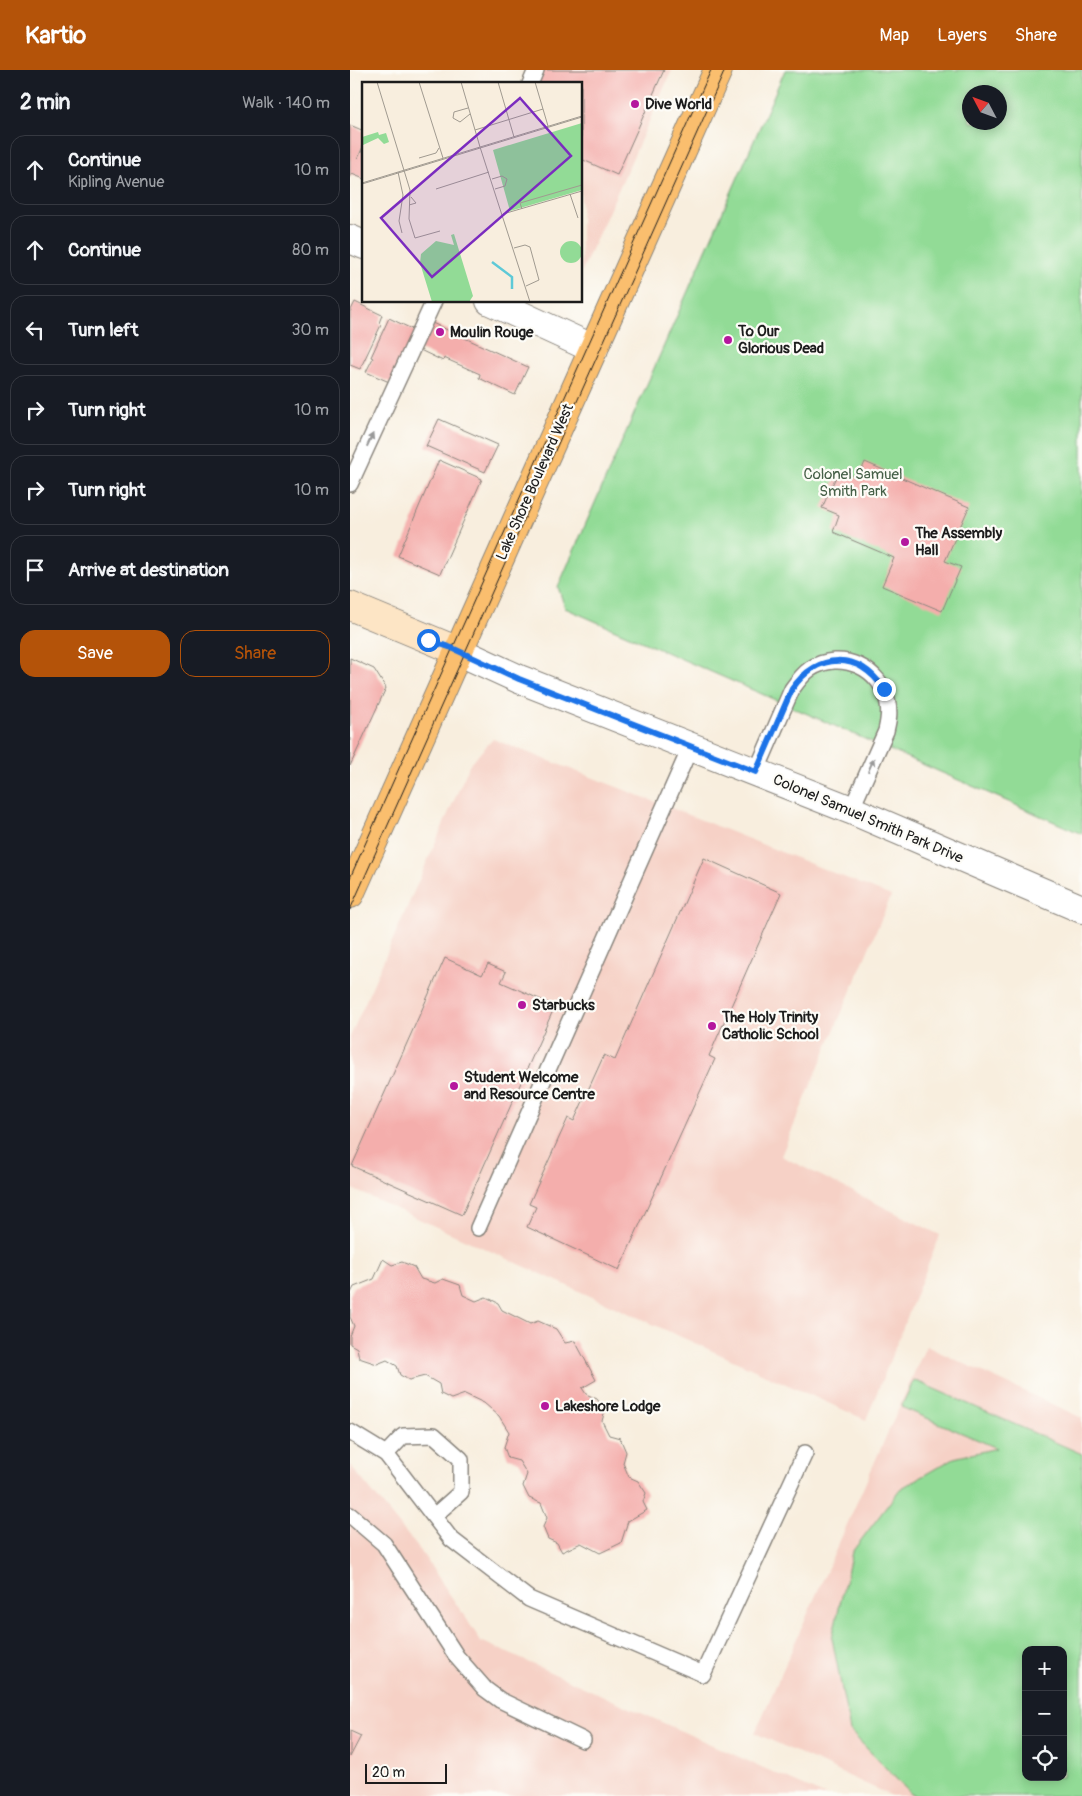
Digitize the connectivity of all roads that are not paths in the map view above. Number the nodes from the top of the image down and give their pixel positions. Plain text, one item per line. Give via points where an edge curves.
1 (536, 70) edge
2 (718, 70) edge
3 (531, 82) edge
4 (350, 239) edge
5 (362, 244) edge
6 (434, 302) edge
7 (492, 302) edge
8 (594, 349) junction
9 (350, 484) edge
10 (350, 606) edge
11 (458, 652) junction
12 (691, 746) junction
13 (756, 772) junction
14 (851, 810) junction
15 (350, 894) edge
16 (1079, 901) edge
17 (478, 1228) dead end
18 (350, 1432) edge
19 (805, 1453) dead end
20 (386, 1454) junction
21 (350, 1515) edge
22 (434, 1516) junction
23 (583, 1740) dead end

1 - 3 lane
2 - 8 main road, Lake Shore Boulevard West
4 - 5 street
9 -> 6 lane
7 - 8 street
8 - 11 main road, Lake Shore Boulevard West
10 - 11 main road
11 - 12 street, Colonel Samuel Smith Park Drive
11 - 15 main road, Lake Shore Boulevard West
12 - 13 street, Colonel Samuel Smith Park Drive
12 - 17 lane
13 - 14 street, Colonel Samuel Smith Park Drive
14 -> 13 lane via 886,731 889,717 884,689 876,677 851,662 823,663 800,678 792,689
14 - 16 street, Colonel Samuel Smith Park Drive
18 - 20 lane
19 - 22 lane via 704,1674 529,1599 451,1539
20 - 22 lane
20 - 22 lane via 404,1436 434,1435 461,1459 461,1492
21 - 23 lane via 384,1544 458,1657 485,1689 500,1700

